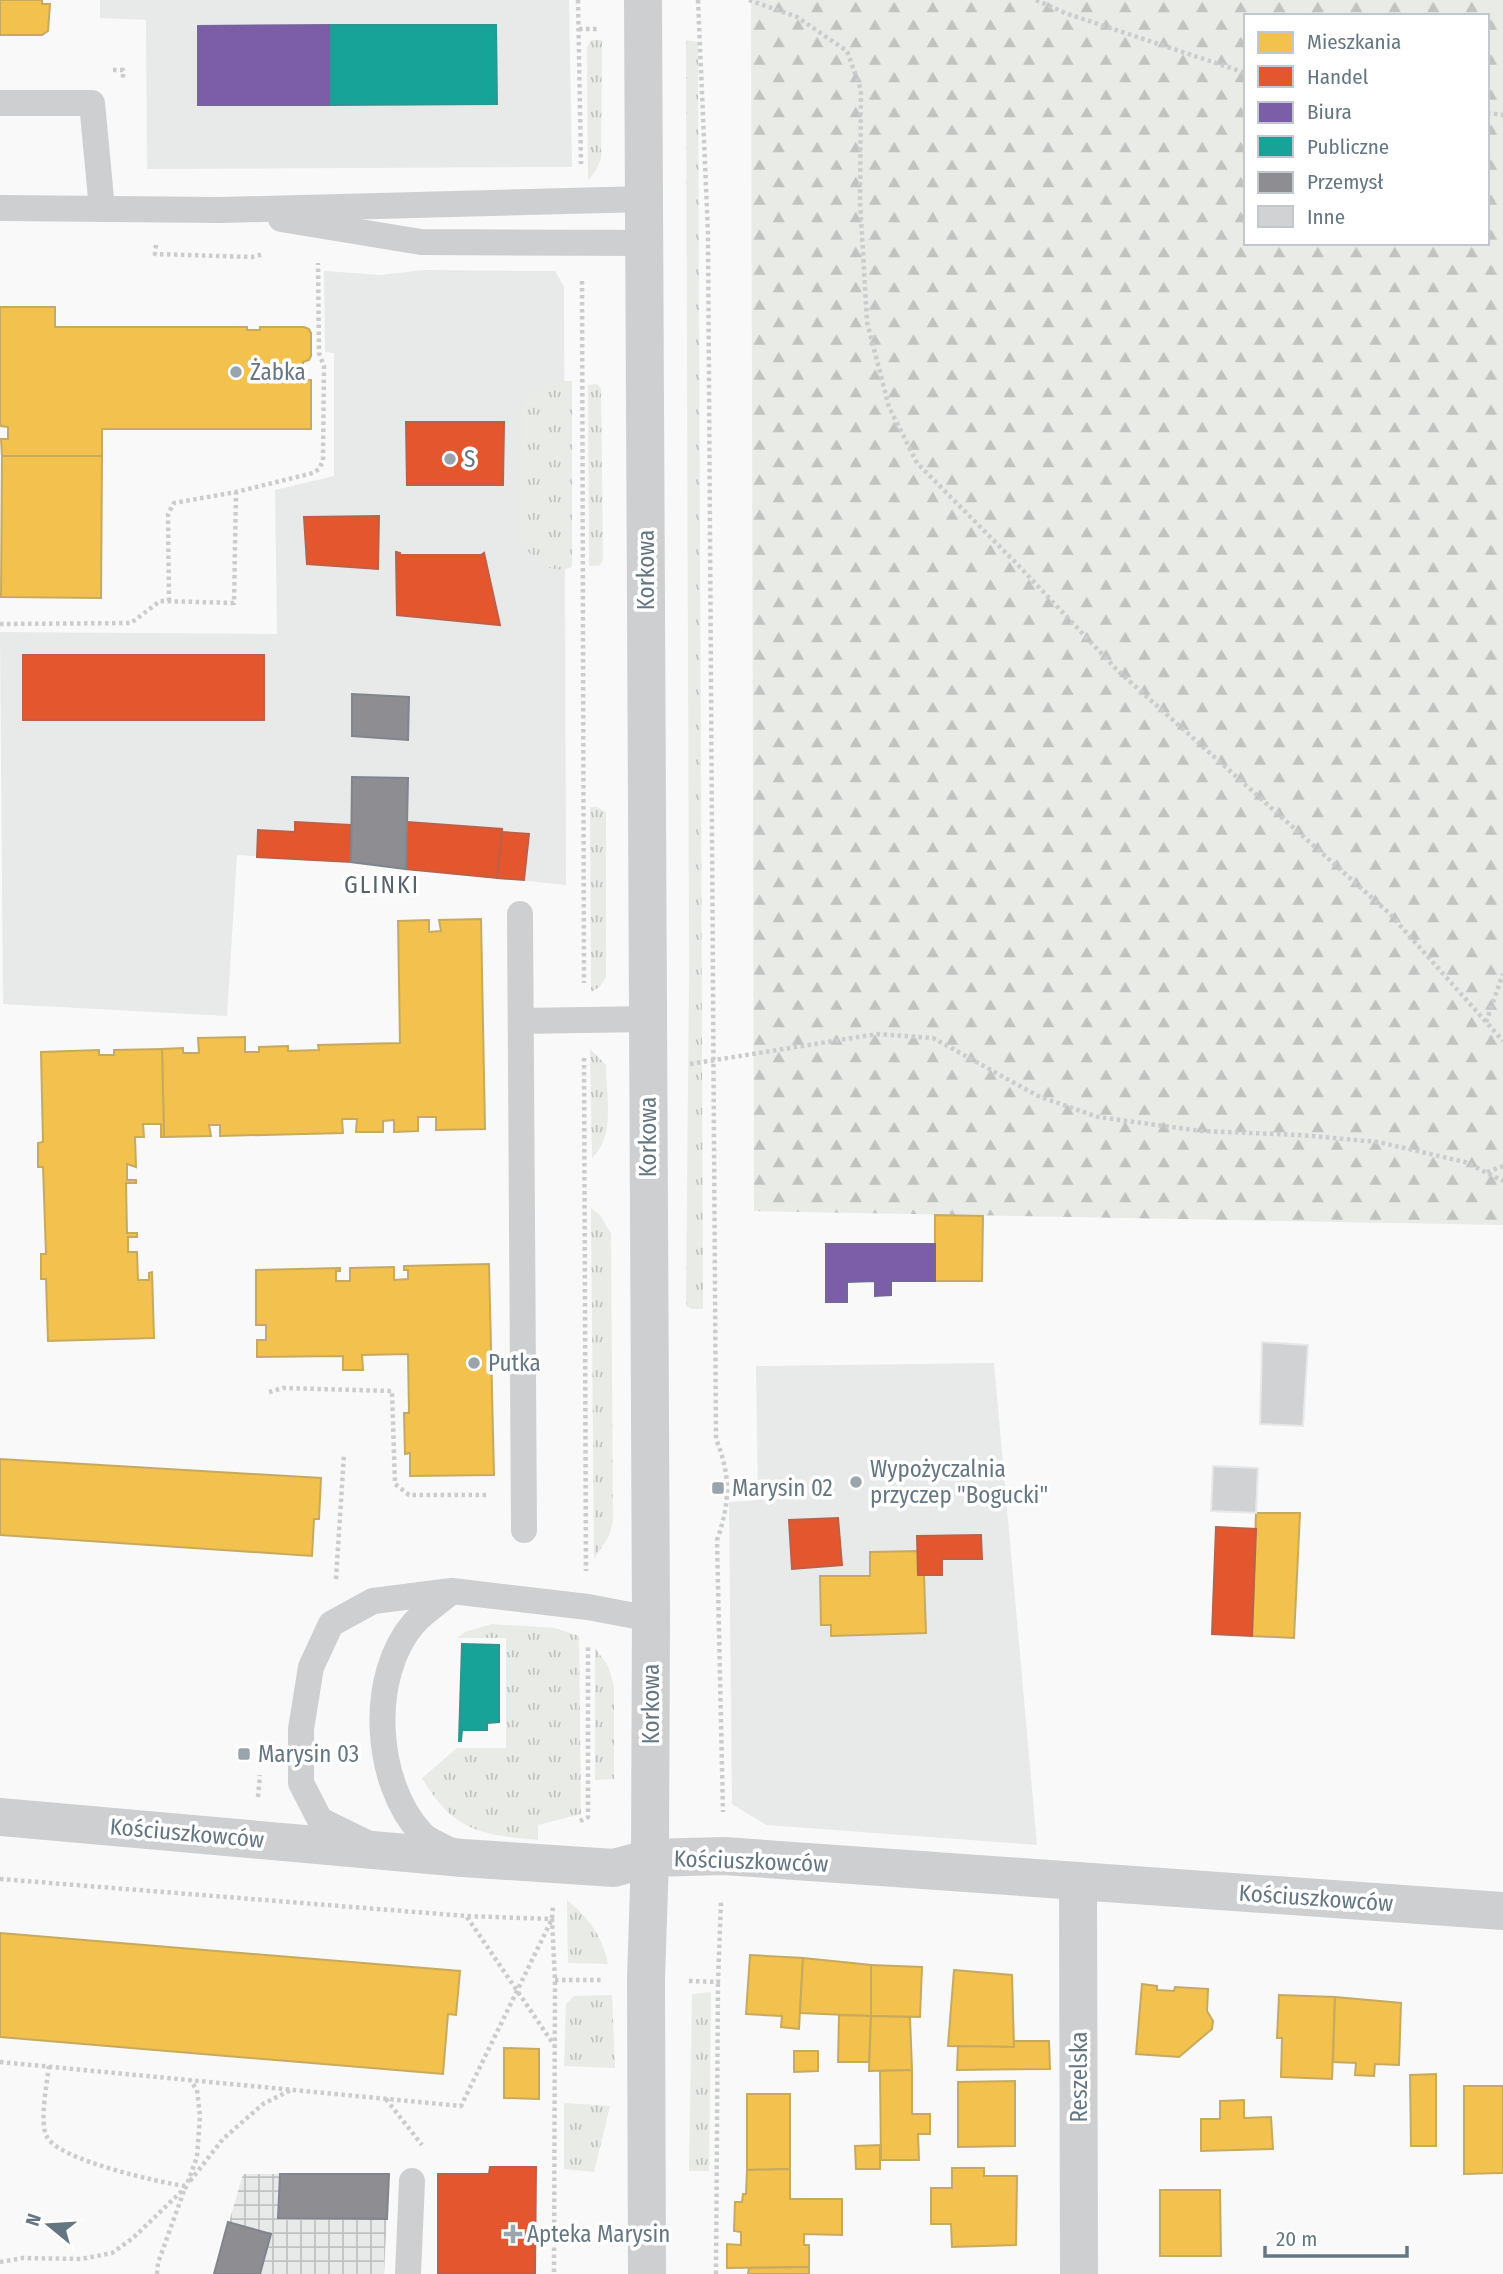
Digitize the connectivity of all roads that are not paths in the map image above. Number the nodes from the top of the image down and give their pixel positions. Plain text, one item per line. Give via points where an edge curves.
1 (643, 0) edge
2 (0, 103) edge
3 (645, 199) junction
4 (0, 208) edge
5 (102, 209) junction
6 (221, 209) junction
7 (645, 243) junction
8 (520, 914) dead end
9 (647, 1019) junction
10 (521, 1021) junction
11 (524, 1530) dead end
12 (452, 1591) junction
13 (651, 1619) junction
14 (0, 1817) edge
15 (379, 1849) junction
16 (463, 1858) junction
17 (650, 1858) junction
18 (1078, 1881) junction
19 (1503, 1911) edge
20 (412, 2181) dead end
21 (408, 2274) edge
22 (647, 2274) edge
23 (1079, 2274) edge

1 - 3 street, Korkowa
2 - 5 lane via 92,103
3 - 6 lane
3 - 7 street, Korkowa
4 - 5 lane
5 - 6 lane
6 - 7 lane via 421,242
7 - 9 street, Korkowa
8 - 10 lane
9 - 10 lane
9 - 13 street, Korkowa
10 - 11 lane
12 - 13 lane
12 - 15 lane via 373,1601 331,1624 311,1667 301,1729 301,1783 320,1820
12 - 16 lane via 414,1623 393,1658 381,1717 386,1767 402,1805 422,1834
13 - 17 street, Korkowa
14 - 15 street, Kościuszkowców
15 - 16 street, Kościuszkowców
16 - 17 street, Kościuszkowców via 614,1868
17 - 18 street, Kościuszkowców via 724,1856
17 - 22 street, Korkowa
18 - 19 street, Kościuszkowców
18 - 23 street, Reszelska
20 - 21 lane

